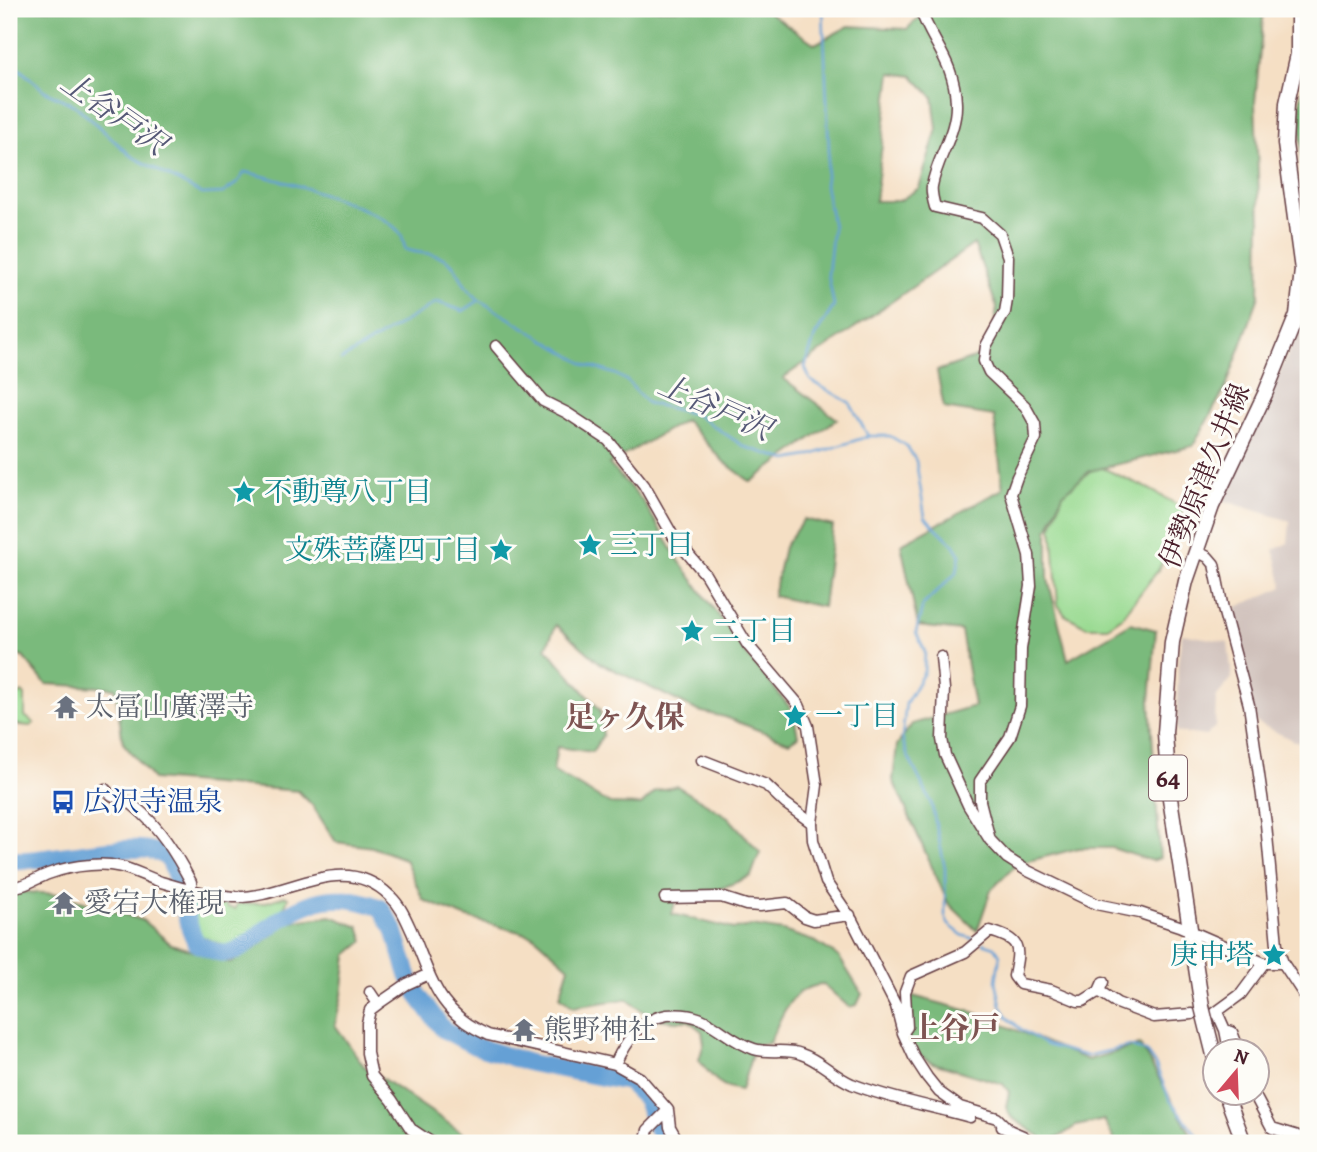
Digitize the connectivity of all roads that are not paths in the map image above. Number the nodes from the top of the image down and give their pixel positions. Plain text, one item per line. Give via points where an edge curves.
1 (920, 9) edge
2 (1298, 9) edge
3 (496, 346) dead end
4 (1196, 551) junction
5 (941, 657) dead end
6 (702, 760) dead end
7 (105, 789) dead end
8 (812, 823) junction
9 (990, 840) junction
10 (9, 887) edge
11 (189, 889) junction
12 (665, 898) dead end
13 (850, 915) junction
14 (1189, 931) junction
15 (1283, 962) junction
16 (1264, 963) junction
17 (429, 974) junction
18 (370, 992) dead end
19 (1308, 1001) edge
20 (377, 1004) junction
21 (1206, 1012) junction
22 (1225, 1030) junction
23 (903, 1033) junction
24 (1211, 1036) edge
25 (1226, 1036) edge
26 (1234, 1036) edge
27 (615, 1064) junction
28 (1230, 1106) edge
29 (1260, 1106) edge
30 (665, 1114) junction
31 (1008, 1129) junction
32 (1308, 1139) edge
33 (432, 1143) edge
34 (645, 1143) edge
35 (679, 1143) edge
36 (1033, 1143) edge
37 (1244, 1143) edge

1 - 9 street via 950,68 956,104 953,129 931,188 935,207 982,218 1000,234 1008,257 1007,300 984,361 989,372 1025,406 1035,424 1036,438 1012,494 1029,555 1031,586 1021,649 1020,706 1010,737 980,781 980,802
2 - 4 main road, 伊勢原津久井線 / 64 via 1298,54 1287,103 1285,144 1302,270 1297,315
3 - 8 street via 543,401 608,440 644,485 673,536 705,574 747,644 799,705 808,726 817,785
4 - 14 main road, 伊勢原津久井線 / 64 via 1172,642 1165,733
4 - 15 street via 1214,565 1249,705 1277,944
5 - 9 street via 945,755 968,806
6 - 8 street via 766,785
7 - 11 street via 133,805 163,836 191,882
8 - 13 street via 826,882
9 - 14 street via 1016,864 1084,899
10 - 11 street via 92,864 127,867
11 - 17 street via 247,896 336,874 363,880 391,896 404,913
12 - 13 street via 721,897 760,906 787,903 814,920
13 - 23 street via 896,1006
14 - 16 street
14 - 21 main road, 伊勢原津久井線 / 64
15 - 16 street
15 - 19 street
16 - 21 street via 1241,995
17 - 20 street
17 - 27 street via 447,1006 473,1028
18 - 20 street
20 - 33 street via 367,1023 372,1076 411,1129
21 - 22 street
21 - 23 street via 1154,1017 1116,1003 1101,987 1078,1001 1020,984 1014,976 1014,941 990,931 965,952 911,976 905,992 907,1027
21 - 24 main road, 64, bridge
22 - 25 street
22 - 26 street
23 - 31 street via 939,1092 960,1107 997,1118
27 - 30 street via 640,1078
27 - 31 street via 625,1042 642,1025 664,1016 689,1015 711,1022 757,1050 800,1053 850,1083
28 - 37 main road
29 - 32 street via 1272,1128
30 - 34 street via 648,1130
30 - 35 street
31 - 36 street

